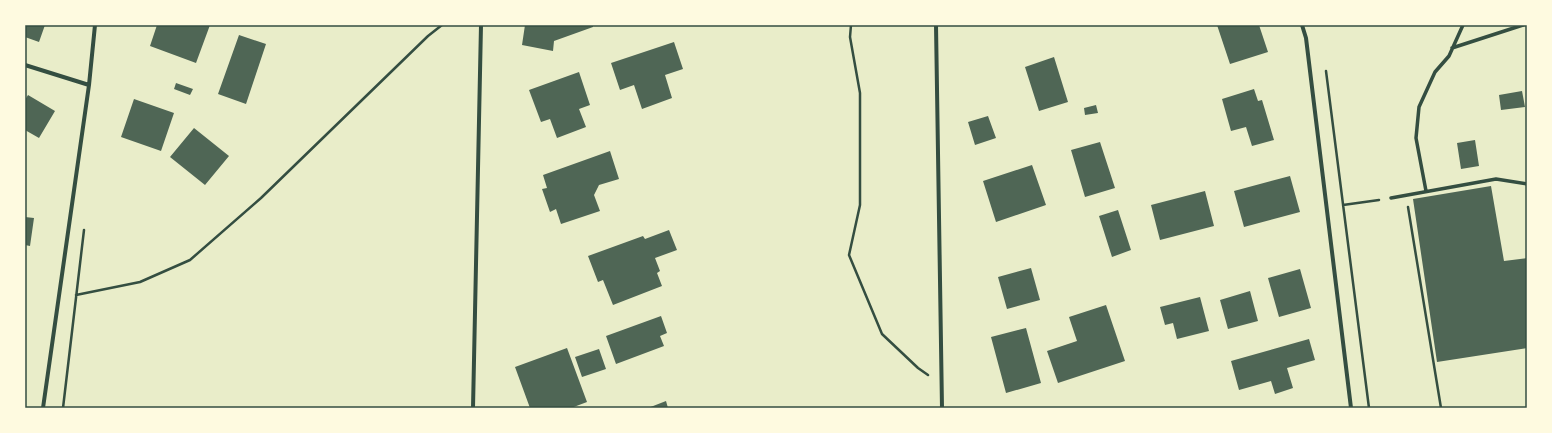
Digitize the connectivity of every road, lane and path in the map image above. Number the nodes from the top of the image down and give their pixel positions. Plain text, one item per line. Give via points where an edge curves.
1 (95, 25) edge
2 (442, 25) edge
3 (481, 25) edge
4 (851, 25) edge
5 (936, 25) edge
6 (1302, 25) edge
7 (1463, 25) edge
8 (1523, 25) edge
9 (1452, 48) junction
10 (25, 65) edge
11 (1325, 66) dead end
12 (89, 85) junction
13 (1527, 184) edge
14 (1426, 191) junction
15 (1406, 195) junction
16 (1391, 198) joint
17 (1343, 205) junction
18 (1326, 207) junction
19 (76, 296) dead end
20 (942, 384) junction
21 (43, 408) edge
22 (473, 408) edge
23 (942, 408) edge
24 (1351, 408) edge
25 (1369, 408) edge
26 (1441, 408) edge

1 - 12 street
2 - 19 path via 261,198 190,260 140,282
3 - 22 street
4 - 20 path via 850,37 860,93 860,205 849,255 882,334 918,368
5 - 20 street
6 - 18 street via 1306,38
7 - 9 street
8 - 9 street
9 - 14 street via 1449,56 1435,72 1419,107 1416,138
10 - 12 street
11 - 17 path
12 - 21 street
13 - 14 street via 1496,179
14 - 15 street
15 - 16 street
15 - 26 path
16 - 17 path
17 - 18 path
17 - 25 path
18 - 24 street
20 - 23 street

